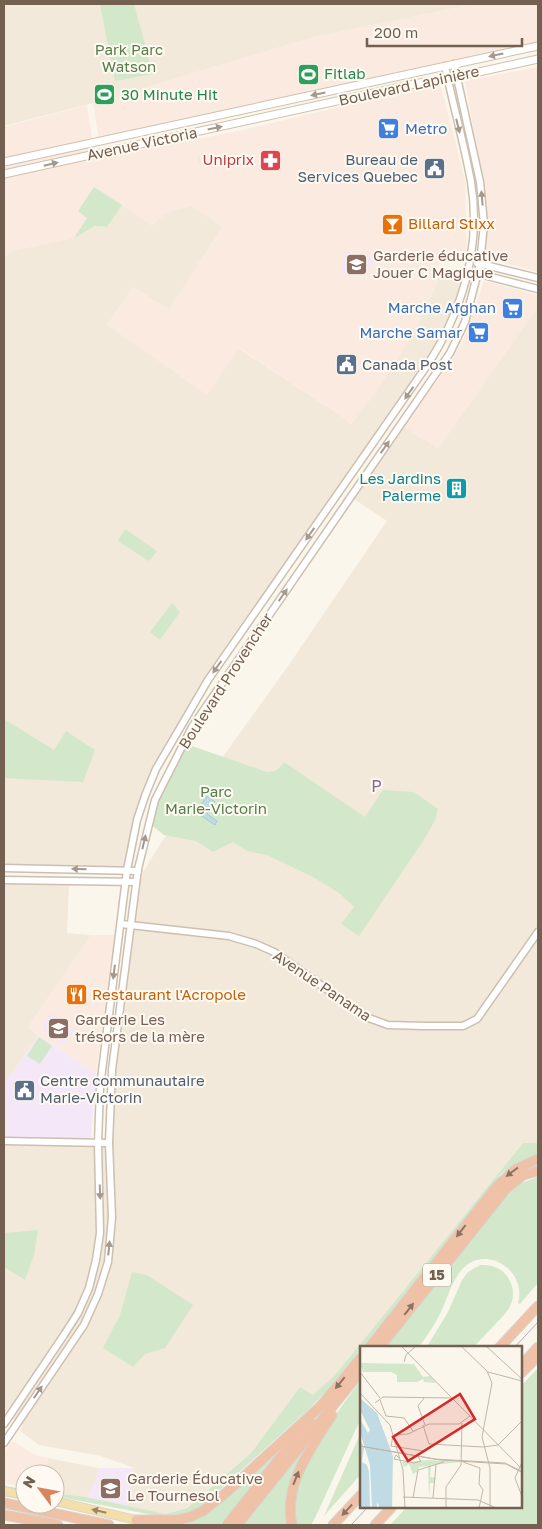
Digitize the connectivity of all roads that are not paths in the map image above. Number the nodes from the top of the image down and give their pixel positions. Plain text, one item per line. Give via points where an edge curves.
1 (538, 46) edge
2 (538, 59) edge
3 (454, 64) junction
4 (445, 66) junction
5 (457, 76) junction
6 (448, 79) junction
7 (277, 103) joint
8 (280, 114) joint
9 (4, 162) edge
10 (4, 174) edge
11 (470, 262) junction
12 (480, 264) junction
13 (468, 272) junction
14 (477, 273) junction
15 (538, 278) edge
16 (538, 288) edge
17 (4, 868) edge
18 (127, 870) junction
19 (138, 871) junction
20 (4, 880) edge
21 (126, 882) junction
22 (136, 882) junction
23 (121, 924) junction
24 (131, 924) junction
25 (538, 932) edge
26 (102, 1070) junction
27 (112, 1071) junction
28 (4, 1141) edge
29 (98, 1143) junction
30 (109, 1143) junction
31 (538, 1159) edge
32 (538, 1171) edge
33 (538, 1300) edge
34 (538, 1306) edge
35 (523, 1322) junction
36 (371, 1346) edge
37 (381, 1346) edge
38 (501, 1346) edge
39 (538, 1347) edge
40 (538, 1356) edge
41 (360, 1359) edge
42 (522, 1365) edge
43 (360, 1372) edge
44 (522, 1372) edge
45 (354, 1379) junction
46 (325, 1402) junction
47 (4, 1424) edge
48 (4, 1442) edge
49 (360, 1496) edge
50 (4, 1503) edge
51 (65, 1503) edge
52 (390, 1509) edge
53 (4, 1515) edge
54 (136, 1520) junction
55 (58, 1525) edge
56 (109, 1525) edge
57 (157, 1525) edge
58 (227, 1525) edge
59 (237, 1525) edge
60 (292, 1525) edge
61 (333, 1525) edge
62 (375, 1525) edge

1 -> 3 main road, Boulevard Lapinière
2 - 5 main road, Boulevard Lapinière
3 - 4 main road, Boulevard Lapinière
3 - 5 street, Boulevard Provencher
4 - 6 street, Boulevard Provencher
4 -> 7 main road, Boulevard Lapinière
5 - 6 main road, Boulevard Lapinière
12 -> 5 street, Boulevard Provencher via 484,224 480,182
6 - 8 main road, Boulevard Lapinière
6 -> 11 street, Boulevard Provencher via 471,184 474,226
7 - 9 main road, Avenue Victoria
10 -> 8 main road, Avenue Victoria
11 - 12 street
11 - 13 street, Boulevard Provencher
12 - 14 street, Boulevard Provencher
12 - 15 street
13 - 14 street
13 -> 18 street, Boulevard Provencher via 457,310 438,349 208,680 156,769 137,820
14 - 16 street
19 -> 14 street, Boulevard Provencher via 156,800 192,727 450,353 466,322
18 -> 17 street
18 - 19 street
18 - 21 street, Boulevard Provencher
19 - 22 street, Boulevard Provencher
20 - 21 street
21 - 22 street
21 - 23 street, Boulevard Provencher
22 - 24 street, Boulevard Provencher
23 - 24 street, Avenue Panama
23 -> 26 street, Boulevard Provencher
24 - 25 street, Avenue Panama via 248,941 274,952 376,1022 444,1027 463,1026 477,1019
24 - 27 street, Boulevard Provencher
26 - 27 street
26 - 29 street, Boulevard Provencher
27 - 30 street, Boulevard Provencher
28 - 29 street
29 - 30 street
29 -> 47 street, Boulevard Provencher via 100,1233 89,1288 78,1313
48 -> 30 street, Boulevard Provencher via 84,1325 98,1294 108,1262 112,1217
31 -> 36 highway via 516,1168 494,1189
37 -> 32 highway, 15 via 506,1188 520,1177
33 - 35 highway
34 - 35 highway
35 - 38 highway
39 - 42 highway
40 - 44 highway
41 -> 46 highway
43 - 45 highway
45 - 59 highway
60 -> 45 highway via 290,1499 298,1473
46 - 54 highway via 203,1511 178,1520
46 - 58 highway
49 -> 61 highway
50 - 56 highway
54 -> 51 main road
52 - 62 highway
53 - 55 highway
54 - 57 highway

